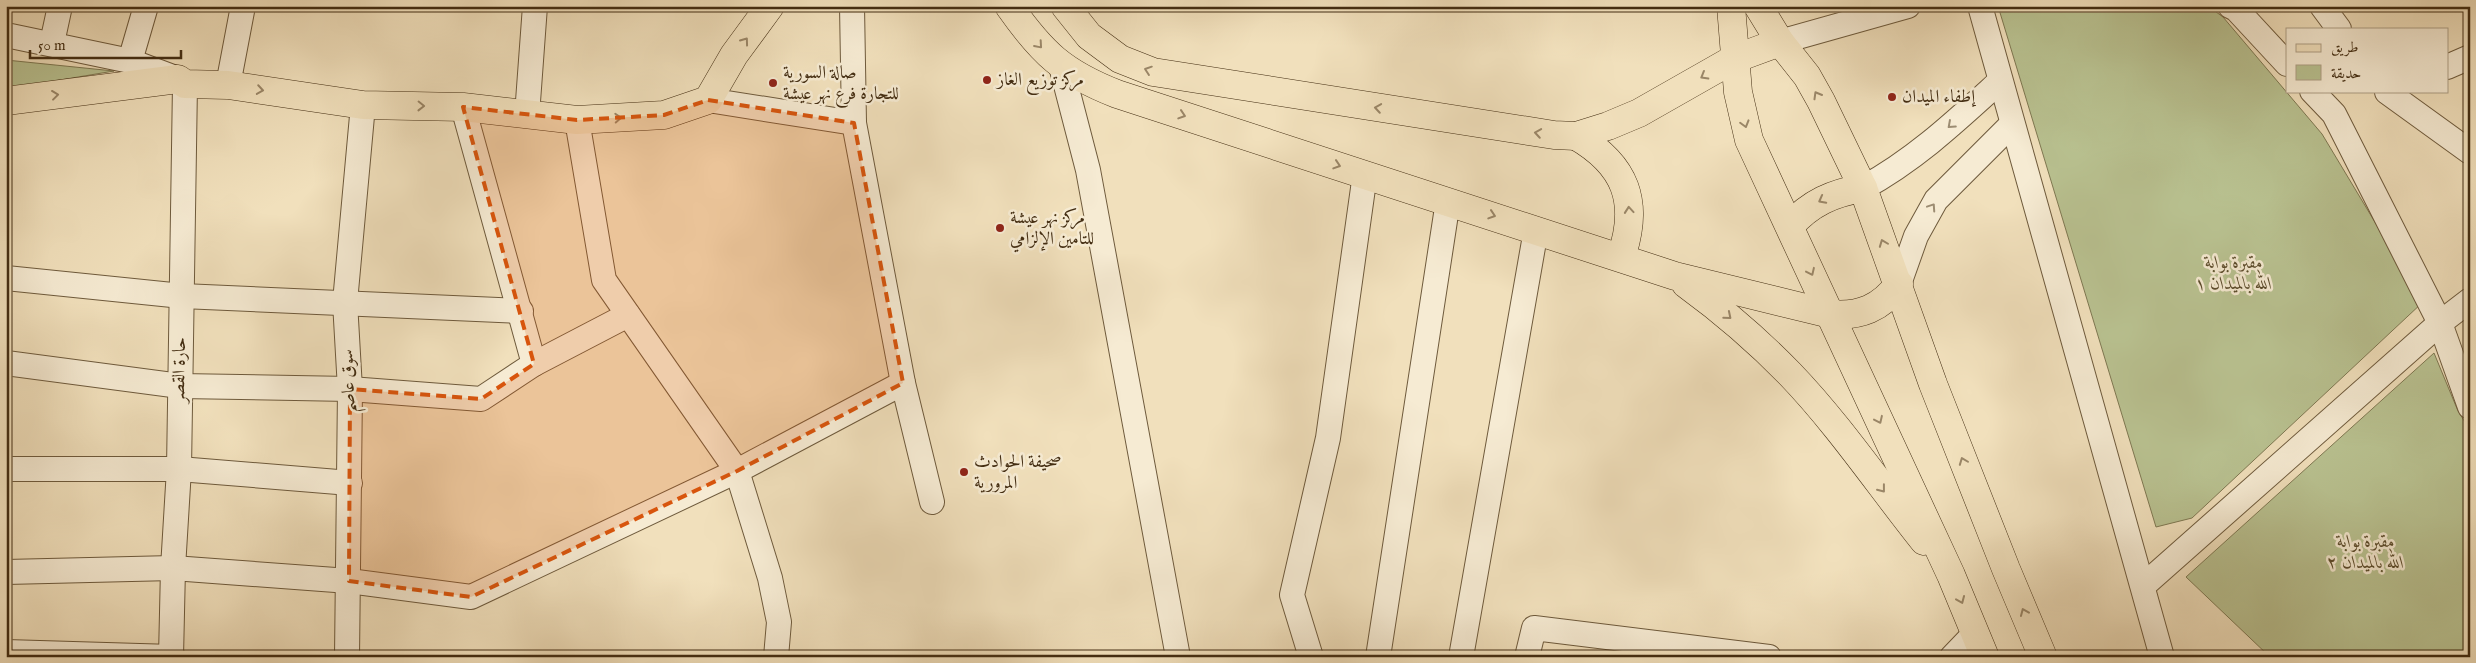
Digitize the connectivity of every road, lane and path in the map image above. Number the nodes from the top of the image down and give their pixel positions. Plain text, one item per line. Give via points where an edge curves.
1 (60, 6) edge
2 (146, 6) edge
3 (243, 6) edge
4 (535, 6) edge
5 (770, 6) edge
6 (852, 6) edge
7 (1009, 6) edge
8 (1065, 6) edge
9 (1730, 6) edge
10 (1758, 6) edge
11 (1908, 6) edge
12 (1980, 6) edge
13 (2322, 6) edge
14 (2236, 7) edge
15 (2338, 28) edge
16 (6, 35) edge
17 (1780, 42) junction
18 (52, 43) junction
19 (2470, 58) edge
20 (1734, 59) junction
21 (130, 61) junction
22 (2286, 63) edge
23 (1061, 66) junction
24 (2448, 67) edge
25 (182, 81) junction
26 (2000, 81) junction
27 (228, 85) junction
28 (2313, 92) edge
29 (2388, 92) edge
30 (708, 100) junction
31 (6, 101) edge
32 (363, 105) junction
33 (463, 106) junction
34 (527, 115) junction
35 (577, 120) junction
36 (854, 123) junction
37 (2012, 124) junction
38 (1576, 136) junction
39 (2470, 152) edge
40 (1364, 174) junction
41 (1862, 188) junction
42 (1448, 201) junction
43 (1790, 226) junction
44 (1536, 230) junction
45 (1621, 257) junction
46 (1675, 276) junction
47 (6, 278) edge
48 (1899, 284) junction
49 (182, 296) junction
50 (2470, 300) edge
51 (345, 302) junction
52 (521, 311) junction
53 (1830, 314) junction
54 (628, 315) junction
55 (2440, 323) junction
56 (6, 362) edge
57 (534, 364) junction
58 (903, 383) junction
59 (180, 386) junction
60 (350, 389) junction
61 (2470, 407) edge
62 (6, 469) edge
63 (179, 469) junction
64 (737, 471) junction
65 (350, 483) junction
66 (932, 502) dead end
67 (173, 568) junction
68 (6, 572) edge
69 (1950, 575) junction
70 (349, 581) junction
71 (2143, 586) junction
72 (1980, 645) edge
73 (6, 652) edge
74 (171, 657) edge
75 (347, 657) edge
76 (776, 657) edge
77 (1178, 657) edge
78 (1311, 657) edge
79 (1378, 657) edge
80 (1462, 657) edge
81 (1527, 657) edge
82 (1769, 657) edge
83 (1952, 657) edge
84 (2043, 657) edge
85 (2162, 657) edge

1 - 18 street
2 - 21 street
3 - 27 street
4 - 34 street
30 -> 5 main road via 734,55
6 - 36 street
7 -> 23 main road via 1043,50
38 -> 8 main road via 1153,72 1120,59 1089,36
9 - 20 main road
10 - 17 main road
11 - 17 street
12 - 26 street
13 - 15 street
14 - 22 street
16 - 18 street
17 - 20 main road
41 -> 17 main road via 1807,76
18 - 21 street
19 - 24 street
20 -> 38 main road via 1639,113
20 -> 43 main road via 1749,140
21 - 25 street
23 -> 40 main road via 1087,83 1117,94
23 - 77 street via 1088,170
25 - 27 main road
31 -> 25 main road
25 - 49 street, حارة القصر
26 - 37 street
26 -> 41 street via 1925,148 1892,172
27 -> 32 main road
28 - 55 street via 2334,114
29 - 39 street
35 -> 30 main road via 664,115
30 - 36 street
32 -> 33 main road
32 - 51 street, سوق عاصم
33 - 34 main road
33 - 52 street
34 - 35 main road
35 - 54 street via 604,280
36 - 58 street
48 -> 37 street via 1916,236 1936,200
37 - 71 street
45 -> 38 main road via 1629,234 1631,210 1625,186 1614,165 1597,148
40 - 42 main road
40 - 78 street via 1328,438 1292,595
41 -> 43 main road via 1832,194 1818,201
48 -> 41 main road
42 -> 44 main road
42 - 79 street
43 -> 53 main road
44 - 45 main road
44 - 80 street
45 - 46 main road
46 - 53 main road
46 -> 69 main road via 1735,322 1791,374
47 - 49 street
48 - 53 main road via 1882,303 1871,309 1844,315
84 -> 48 main road via 1940,402
49 - 51 street
49 - 59 street, حارة القصر
50 - 55 street
51 - 52 street
51 - 60 street, سوق عاصم
52 - 57 street
53 -> 69 main road
54 - 57 street
54 - 64 street
55 - 61 street
55 - 71 street
56 - 59 street
57 - 60 street via 481,398
58 - 64 street
58 - 66 street
59 - 60 street
59 - 63 street, حارة القصر
60 - 65 street, سوق عاصم
62 - 63 street
63 - 65 street
63 - 67 street, حارة القصر
64 - 70 street via 471,597
64 - 76 street via 770,578 779,622
65 - 70 street, سوق عاصم
67 - 68 street
67 - 70 street
67 - 74 street, حارة القصر
69 -> 72 main road
70 - 75 street, سوق عاصم
71 - 85 street
72 - 83 street
73 - 74 street
81 - 82 street via 1534,628

